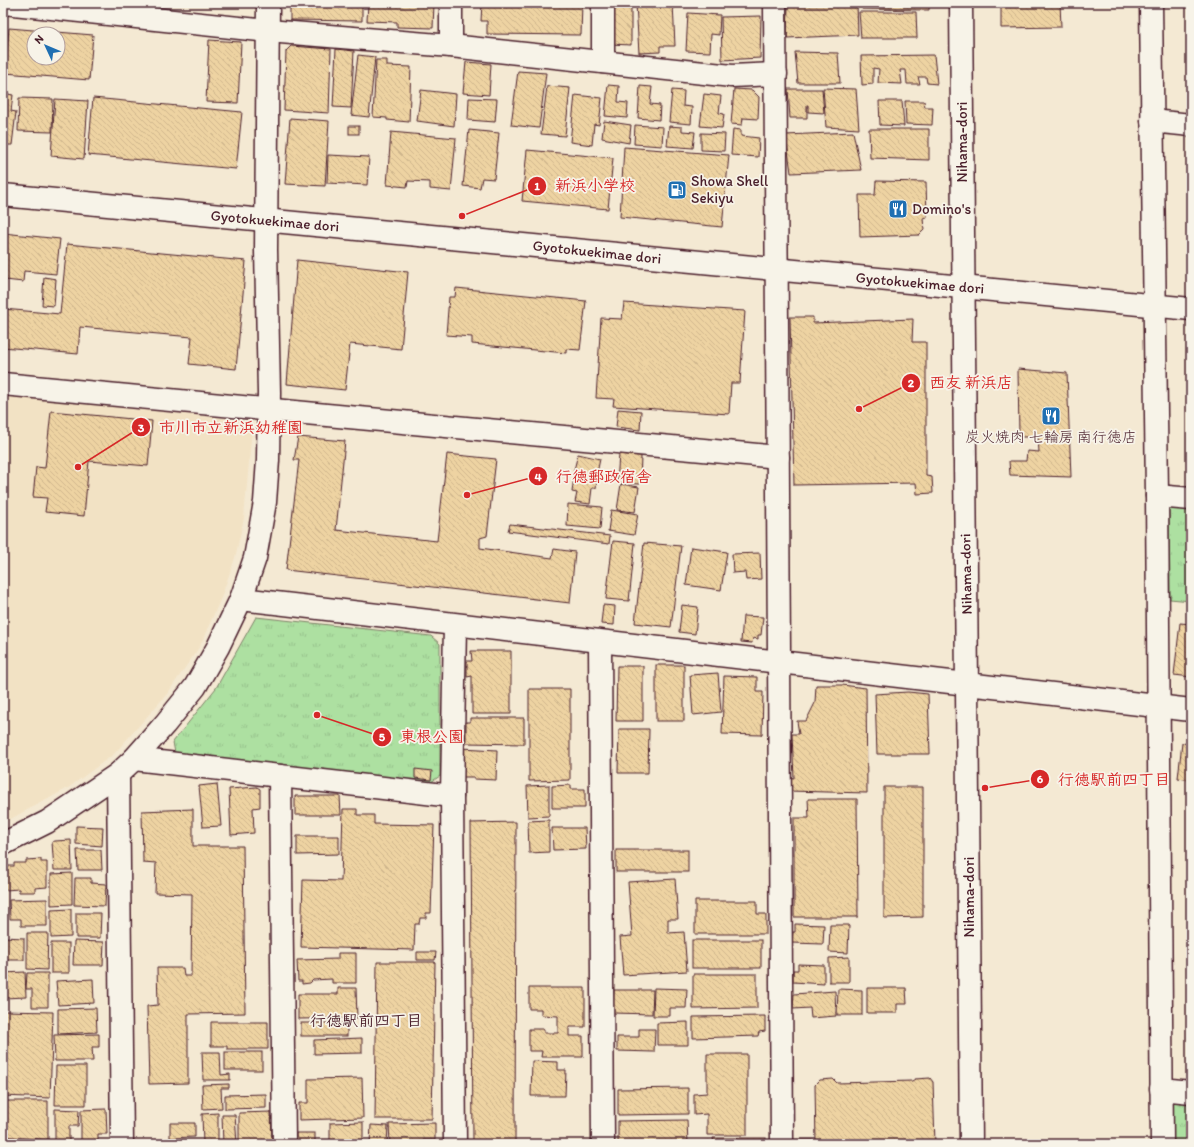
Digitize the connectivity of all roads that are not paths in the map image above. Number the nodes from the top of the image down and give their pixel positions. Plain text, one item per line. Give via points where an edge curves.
1 (4, 3) edge
2 (268, 3) edge
3 (451, 3) edge
4 (603, 3) edge
5 (775, 3) edge
6 (961, 3) edge
7 (1151, 3) edge
8 (122, 9) edge
9 (268, 31) junction
10 (451, 46) junction
11 (603, 62) junction
12 (776, 74) junction
13 (1152, 121) junction
14 (1191, 125) edge
15 (3, 195) edge
16 (266, 220) junction
17 (776, 269) junction
18 (963, 287) junction
19 (1155, 306) junction
20 (1191, 309) edge
21 (3, 384) edge
22 (268, 409) junction
23 (778, 457) junction
24 (1157, 496) junction
25 (1191, 499) edge
26 (241, 599) junction
27 (455, 624) junction
28 (600, 642) junction
29 (778, 662) junction
30 (967, 684) junction
31 (1158, 706) junction
32 (1191, 710) edge
33 (134, 759) junction
34 (118, 774) junction
35 (280, 776) junction
36 (452, 796) junction
37 (3, 844) edge
38 (1161, 1089) junction
39 (1191, 1092) edge
40 (122, 1144) edge
41 (284, 1144) edge
42 (454, 1144) edge
43 (603, 1144) edge
44 (782, 1144) edge
45 (971, 1144) edge
46 (1162, 1144) edge

1 - 8 street
2 - 9 street
3 - 10 street
4 - 11 street
5 - 12 street
6 - 18 street, Nihama-dori
7 - 13 street
8 - 9 street
9 - 10 street
9 - 16 street
10 - 11 street
11 - 12 street via 732,76
12 - 17 street
13 - 14 street
13 - 19 street
15 - 16 street, Gyotokuekimae dori
16 - 17 street, Gyotokuekimae dori
16 - 22 street
17 - 18 street, Gyotokuekimae dori
17 - 23 street
18 - 19 street, Gyotokuekimae dori
18 - 30 street, Nihama-dori
19 - 20 street, Gyotokuekimae dori
19 - 24 street
21 - 22 street
22 - 23 street
22 - 26 street via 265,502 255,558
23 - 29 street
24 - 25 street
24 - 31 street
26 - 27 street
26 - 33 street via 195,687
27 - 28 street
27 - 36 street
28 - 29 street
28 - 43 street
29 - 30 street
29 - 44 street
30 - 31 street
30 - 45 street, Nihama-dori
31 - 32 street
31 - 38 street
33 - 34 street
33 - 35 street
34 - 37 street via 47,822
34 - 40 street
35 - 36 street
35 - 41 street
36 - 42 street
38 - 39 street
38 - 46 street

